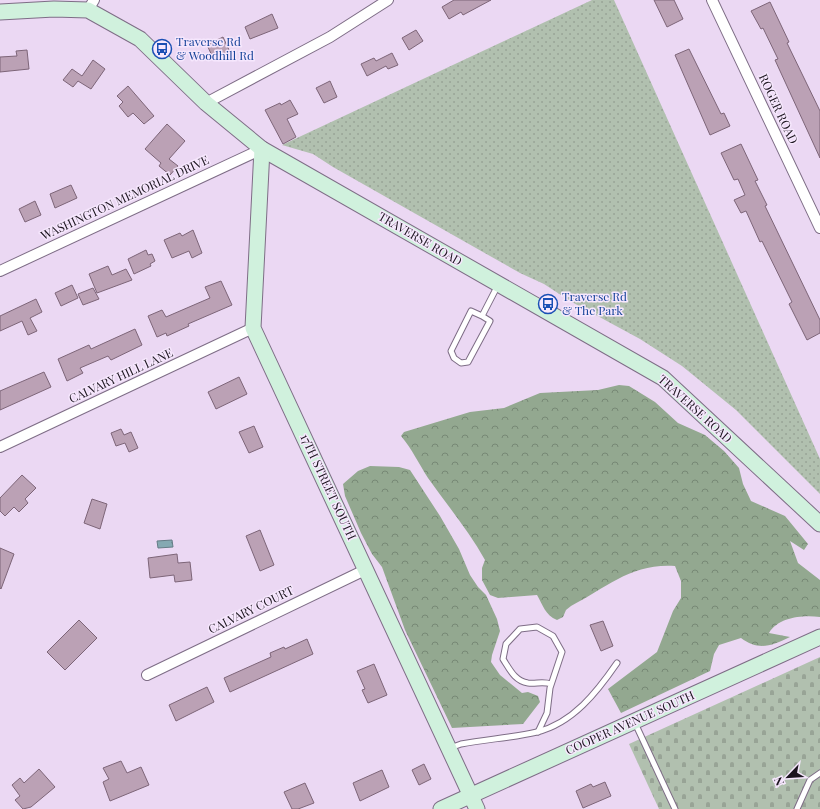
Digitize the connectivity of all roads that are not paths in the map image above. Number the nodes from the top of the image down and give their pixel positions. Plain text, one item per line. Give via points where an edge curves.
1 (388, 0) edge
2 (712, 0) edge
3 (91, 5) edge
4 (0, 12) edge
5 (206, 103) junction
6 (262, 149) junction
7 (820, 228) edge
8 (0, 271) edge
9 (498, 284) junction
10 (482, 316) junction
11 (253, 328) junction
12 (0, 447) edge
13 (820, 524) edge
14 (367, 569) junction
15 (820, 637) edge
16 (617, 663) dead end
17 (147, 675) dead end
18 (551, 684) junction
19 (634, 721) junction
20 (538, 732) junction
21 (449, 748) junction
22 (820, 774) edge
23 (471, 795) junction
24 (441, 809) edge
25 (477, 809) edge
26 (675, 809) edge
27 (797, 809) edge

1 - 5 street via 330,37
2 - 7 street, ROGER ROAD
3 - 4 street, TRAVERSE ROAD
3 - 5 street, TRAVERSE ROAD via 140,39
5 - 6 street, TRAVERSE ROAD
6 - 8 street, WASHINGTON MEMORIAL DRIVE
6 - 9 street, TRAVERSE ROAD
6 - 11 street, 17TH STREET SOUTH
9 - 10 lane
9 - 13 street, TRAVERSE ROAD via 663,378
10 - 10 lane via 490,322 468,362 461,363 454,358 451,351 471,310
11 - 12 street, CALVARY HILL LANE
11 - 14 street, 17TH STREET SOUTH
14 - 17 street, CALVARY COURT
14 - 21 street, 17TH STREET SOUTH
15 - 19 street, COOPER AVENUE SOUTH
16 - 20 lane via 600,688 571,716
18 - 18 lane via 562,652 553,636 537,627 520,629 506,644 503,659 516,678 529,683
18 - 20 lane via 547,713
19 - 23 street, COOPER AVENUE SOUTH
19 - 26 lane
20 - 21 lane
21 - 23 street, 17TH STREET SOUTH
22 - 27 lane via 810,780
23 - 24 street, COOPER AVENUE SOUTH
23 - 25 street, 17TH STREET SOUTH

